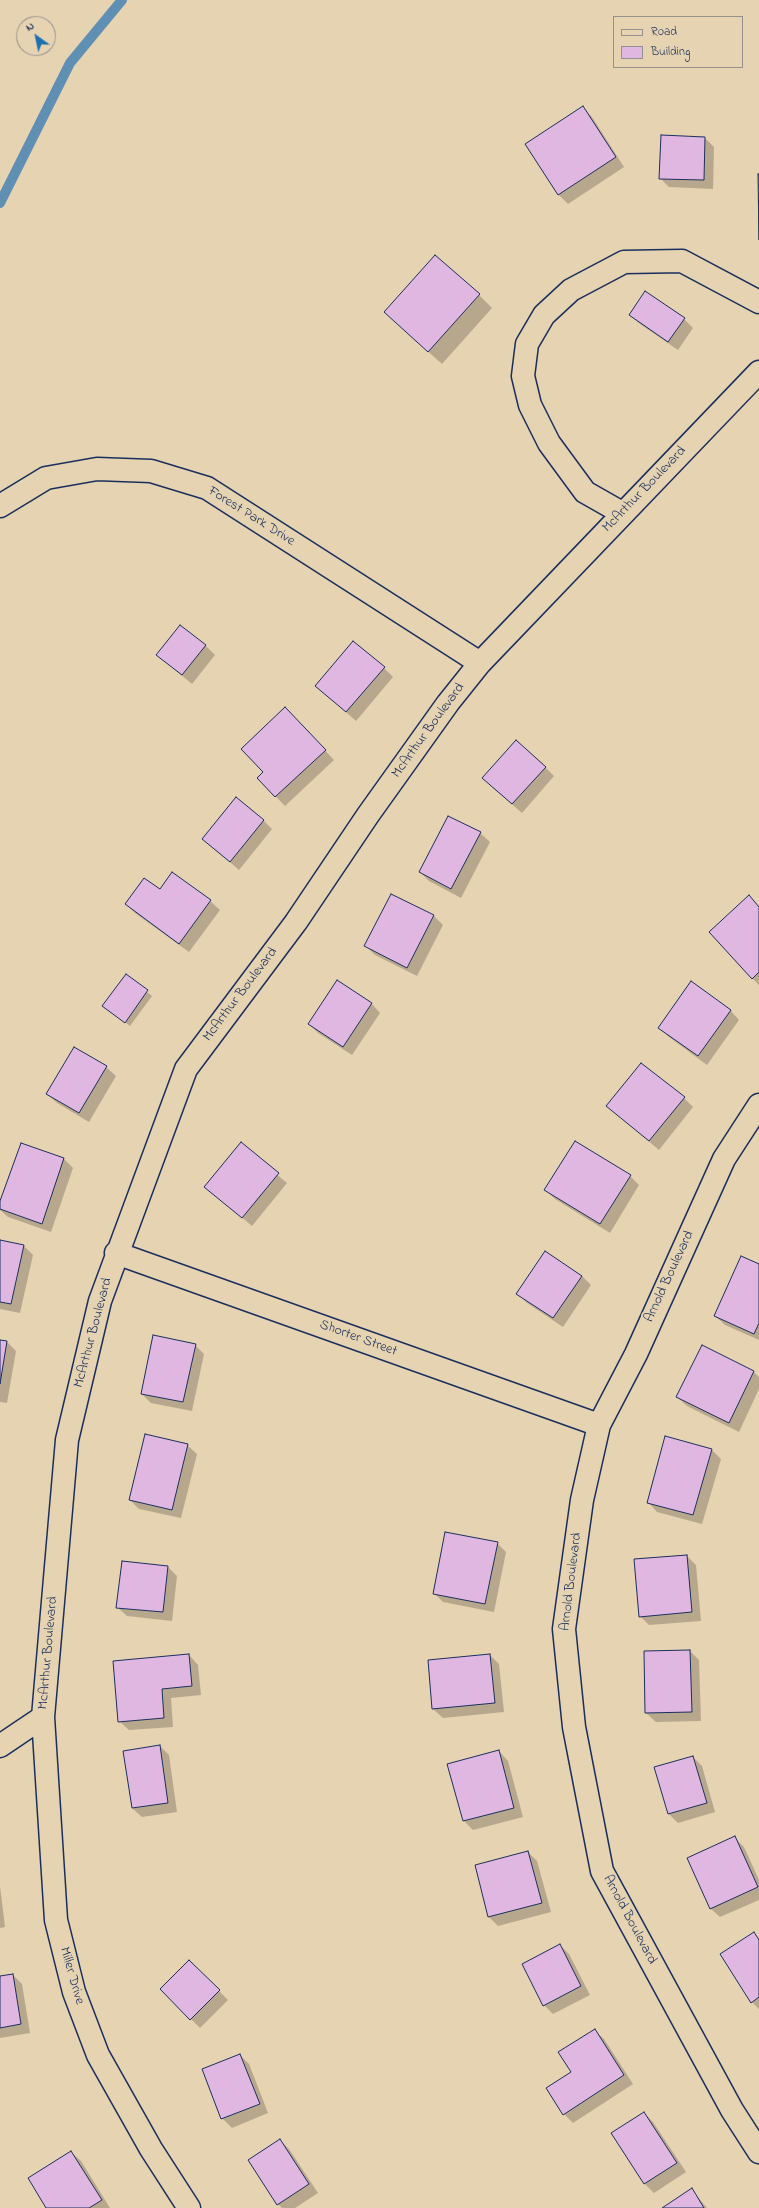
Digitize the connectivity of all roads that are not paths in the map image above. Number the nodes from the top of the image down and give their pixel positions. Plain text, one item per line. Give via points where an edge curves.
1 (759, 302) edge
2 (759, 372) edge
3 (0, 506) edge
4 (622, 513) junction
5 (480, 663) junction
6 (759, 1105) edge
7 (116, 1253) junction
8 (599, 1425) junction
9 (43, 1717) junction
10 (0, 1746) edge
11 (759, 2152) edge
12 (190, 2208) edge

1 - 4 street via 682,261 624,262 571,290 544,314 527,344 523,376 530,405 549,443 585,492
2 - 4 street, McArthur Boulevard
3 - 5 street, Forest Park Drive via 46,478 97,469 151,471 207,488
4 - 5 street, McArthur Boulevard
5 - 7 street, McArthur Boulevard via 373,808 296,922 186,1069
6 - 8 street, Arnold Boulevard via 724,1159 636,1354
7 - 8 street, Shorter Street
7 - 9 street, McArthur Boulevard via 100,1301 68,1440
8 - 11 street, Arnold Boulevard via 582,1500 564,1629 574,1727 602,1871 732,2110
9 - 10 street, McArthur Boulevard
9 - 12 street, Miller Drive via 56,1920 74,1992 98,2055 151,2149

